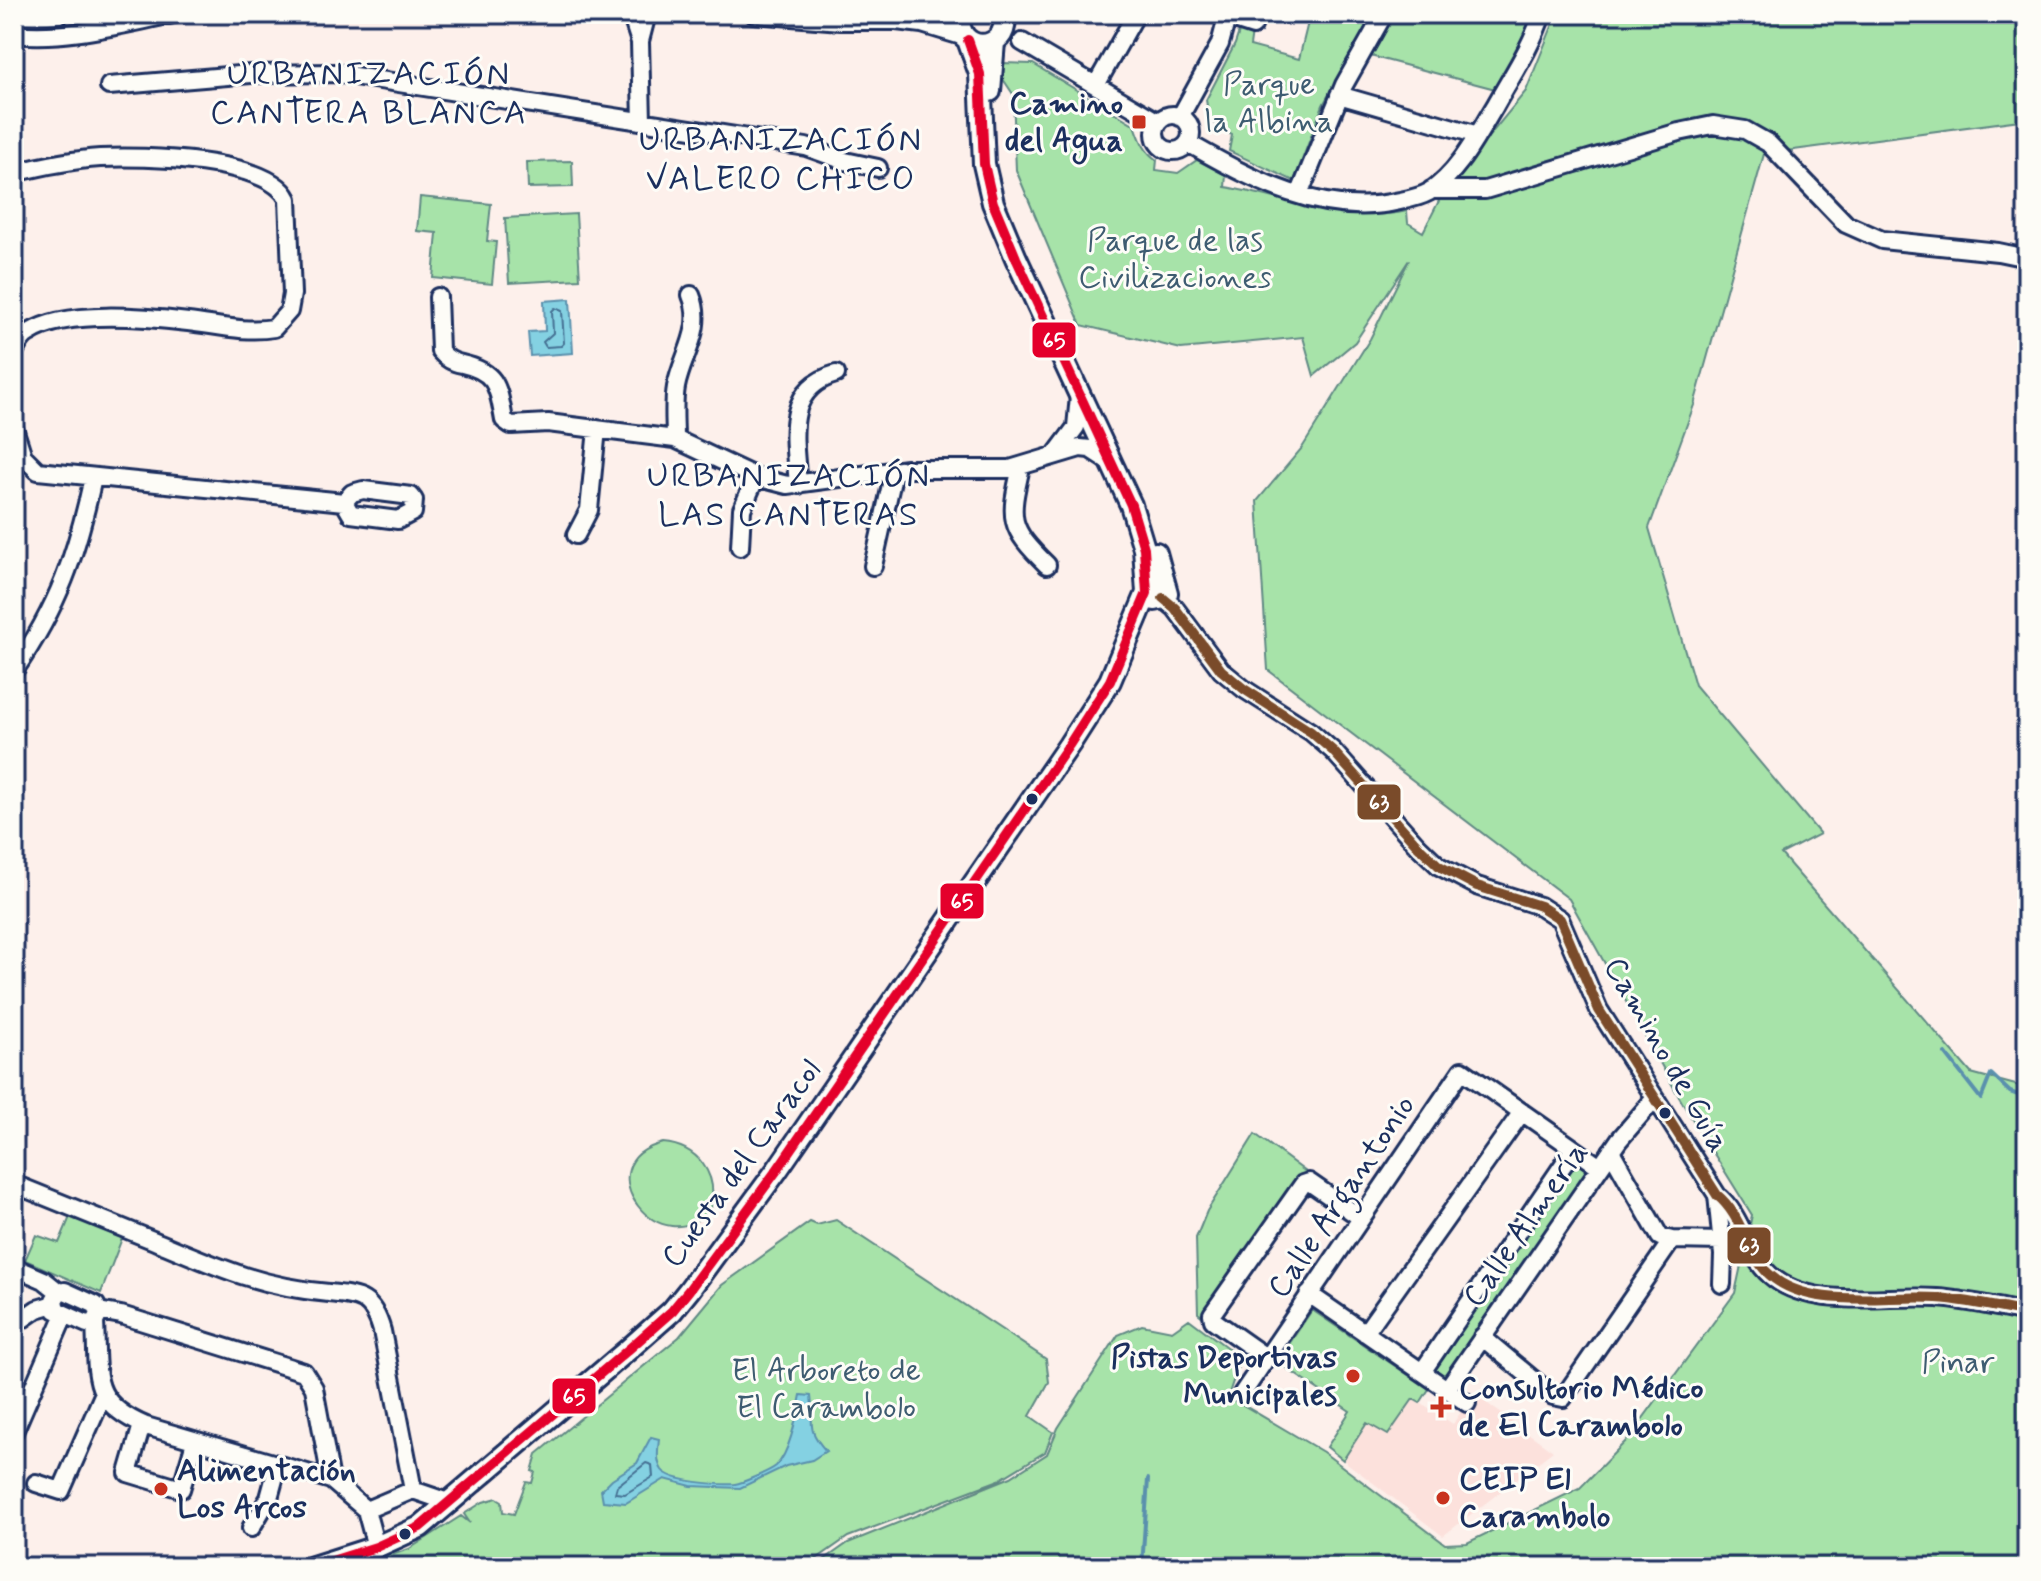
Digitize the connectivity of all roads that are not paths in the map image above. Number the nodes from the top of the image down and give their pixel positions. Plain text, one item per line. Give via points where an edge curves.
1 (14, 14) edge
2 (60, 14) edge
3 (174, 14) edge
4 (631, 14) edge
5 (647, 14) edge
6 (754, 14) edge
7 (960, 14) edge
8 (1136, 14) edge
9 (1384, 14) edge
10 (1542, 14) edge
11 (1228, 16) edge
12 (1253, 26) dead end
13 (1001, 27) edge
14 (14, 34) edge
15 (966, 38) junction
16 (640, 42) junction
17 (1096, 85) junction
18 (109, 86) dead end
19 (1339, 95) junction
20 (1180, 117) junction
21 (642, 121) junction
22 (1158, 122) junction
23 (1478, 135) junction
24 (1188, 143) junction
25 (878, 168) dead end
26 (14, 173) edge
27 (1431, 190) junction
28 (1299, 195) junction
29 (2027, 258) edge
30 (691, 295) dead end
31 (438, 297) dead end
32 (14, 352) edge
33 (836, 374) dead end
34 (1079, 396) junction
35 (14, 428) edge
36 (597, 429) junction
37 (675, 439) junction
38 (1054, 456) junction
39 (1110, 462) junction
40 (1021, 467) junction
41 (894, 471) junction
42 (756, 477) junction
43 (93, 478) junction
44 (798, 485) junction
45 (344, 502) dead end
46 (576, 535) dead end
47 (740, 547) dead end
48 (1047, 565) dead end
49 (873, 566) dead end
50 (1158, 591) junction
51 (14, 671) edge
52 (1655, 1098) junction
53 (1522, 1112) junction
54 (1574, 1149) junction
55 (1611, 1151) junction
56 (1600, 1167) junction
57 (14, 1184) edge
58 (1717, 1195) junction
59 (1361, 1218) junction
60 (1672, 1240) junction
61 (1722, 1241) junction
62 (14, 1267) edge
63 (1722, 1284) dead end
64 (1309, 1294) junction
65 (59, 1303) junction
66 (2027, 1313) edge
67 (97, 1316) junction
68 (14, 1325) edge
69 (1365, 1333) junction
70 (1482, 1337) junction
71 (1267, 1358) junction
72 (1422, 1372) junction
73 (1447, 1389) junction
74 (1242, 1394) dead end
75 (103, 1395) junction
76 (1467, 1403) dead end
77 (142, 1425) junction
78 (14, 1432) edge
79 (195, 1442) junction
80 (278, 1465) junction
81 (331, 1480) junction
82 (36, 1483) dead end
83 (413, 1490) junction
84 (451, 1503) junction
85 (366, 1510) junction
86 (251, 1528) dead end
87 (376, 1547) junction
88 (313, 1567) edge

1 - 2 street
3 - 14 street via 92,30
4 - 16 street
5 - 16 street
6 - 15 street via 922,24
7 - 15 main road, Cuesta del Caracol
8 - 17 street
9 - 19 street
10 - 23 street
11 - 12 street
11 - 20 street via 1220,44
13 - 15 main road via 981,45
13 - 17 street
13 - 50 main road via 990,98 998,181 1019,240 1145,513
15 - 34 main road, Cuesta del Caracol via 980,74 984,164 993,203
16 - 21 street
17 - 22 street
18 - 21 street via 335,73
19 - 23 street
19 - 28 street
20 - 22 street
20 - 24 street via 1190,128
21 - 25 street via 806,147
22 - 24 street via 1155,137 1164,149 1179,150
23 - 27 street via 1465,157
24 - 28 street via 1255,181
26 - 32 street via 101,158 179,160 260,175 284,189 288,199 292,294 289,311 274,328 85,319 27,333
27 - 28 street via 1388,204 1358,206
27 - 29 street via 1485,190 1713,125 1745,130 1768,143 1846,224 1882,240
30 - 37 street via 696,324 675,392
31 - 36 street via 440,351 452,362 488,374 506,423
33 - 44 street via 812,385 797,412
34 - 38 street via 1076,427
34 - 39 main road, Cuesta del Caracol
35 - 43 street via 30,466
36 - 37 street
36 - 46 street via 589,510
37 - 42 street
38 - 39 street via 1080,448
38 - 40 street
39 - 50 main road, Cuesta del Caracol via 1135,517
40 - 41 street
40 - 48 street via 1013,504 1016,528
41 - 44 street
41 - 49 street
42 - 44 street
42 - 47 street via 742,509
43 - 45 street
43 - 51 street via 63,585
50 - 52 street, Camino de Guía via 1221,670 1311,732 1348,765 1439,866 1560,919 1599,1010
50 - 84 main road, Cuesta del Caracol via 1110,681 801,1136 689,1290 672,1311
52 - 55 street, Calle Almería
52 - 58 street, Camino de Guía
53 - 54 street
53 - 59 street, Calle Argantonio via 1462,1070
53 - 69 street
54 - 56 street
54 - 72 street, Calle Almería
55 - 56 street, Calle Almería
55 - 60 street via 1657,1234
56 - 70 street, Calle Almería
57 - 83 street via 248,1279 365,1301 382,1331
58 - 61 street
58 - 66 street, Camino de Guía via 1734,1212 1759,1263 1791,1288 1840,1297 1940,1298
59 - 64 street, Calle Argantonio
59 - 71 street via 1309,1182 1303,1184 1212,1314 1213,1320
60 - 61 street
60 - 70 street via 1566,1396 1560,1399
61 - 63 street
62 - 65 street via 44,1280
64 - 69 street
64 - 71 street, Calle Argantonio
65 - 67 street via 87,1324
65 - 68 street via 37,1309
65 - 78 street
67 - 75 street
67 - 81 street via 121,1315 304,1372 314,1388
69 - 72 street
70 - 73 street, Calle Almería
71 - 74 street, Calle Argantonio
72 - 73 street
73 - 76 street
75 - 77 street via 113,1408
75 - 82 street via 61,1491
77 - 79 street
77 - 79 street via 128,1473 181,1489
79 - 80 street
80 - 81 street
80 - 86 street via 269,1498
81 - 85 street
83 - 84 street
83 - 85 street
84 - 87 main road, Cuesta del Caracol via 413,1532
85 - 87 street
87 - 88 main road, Cuesta del Caracol

